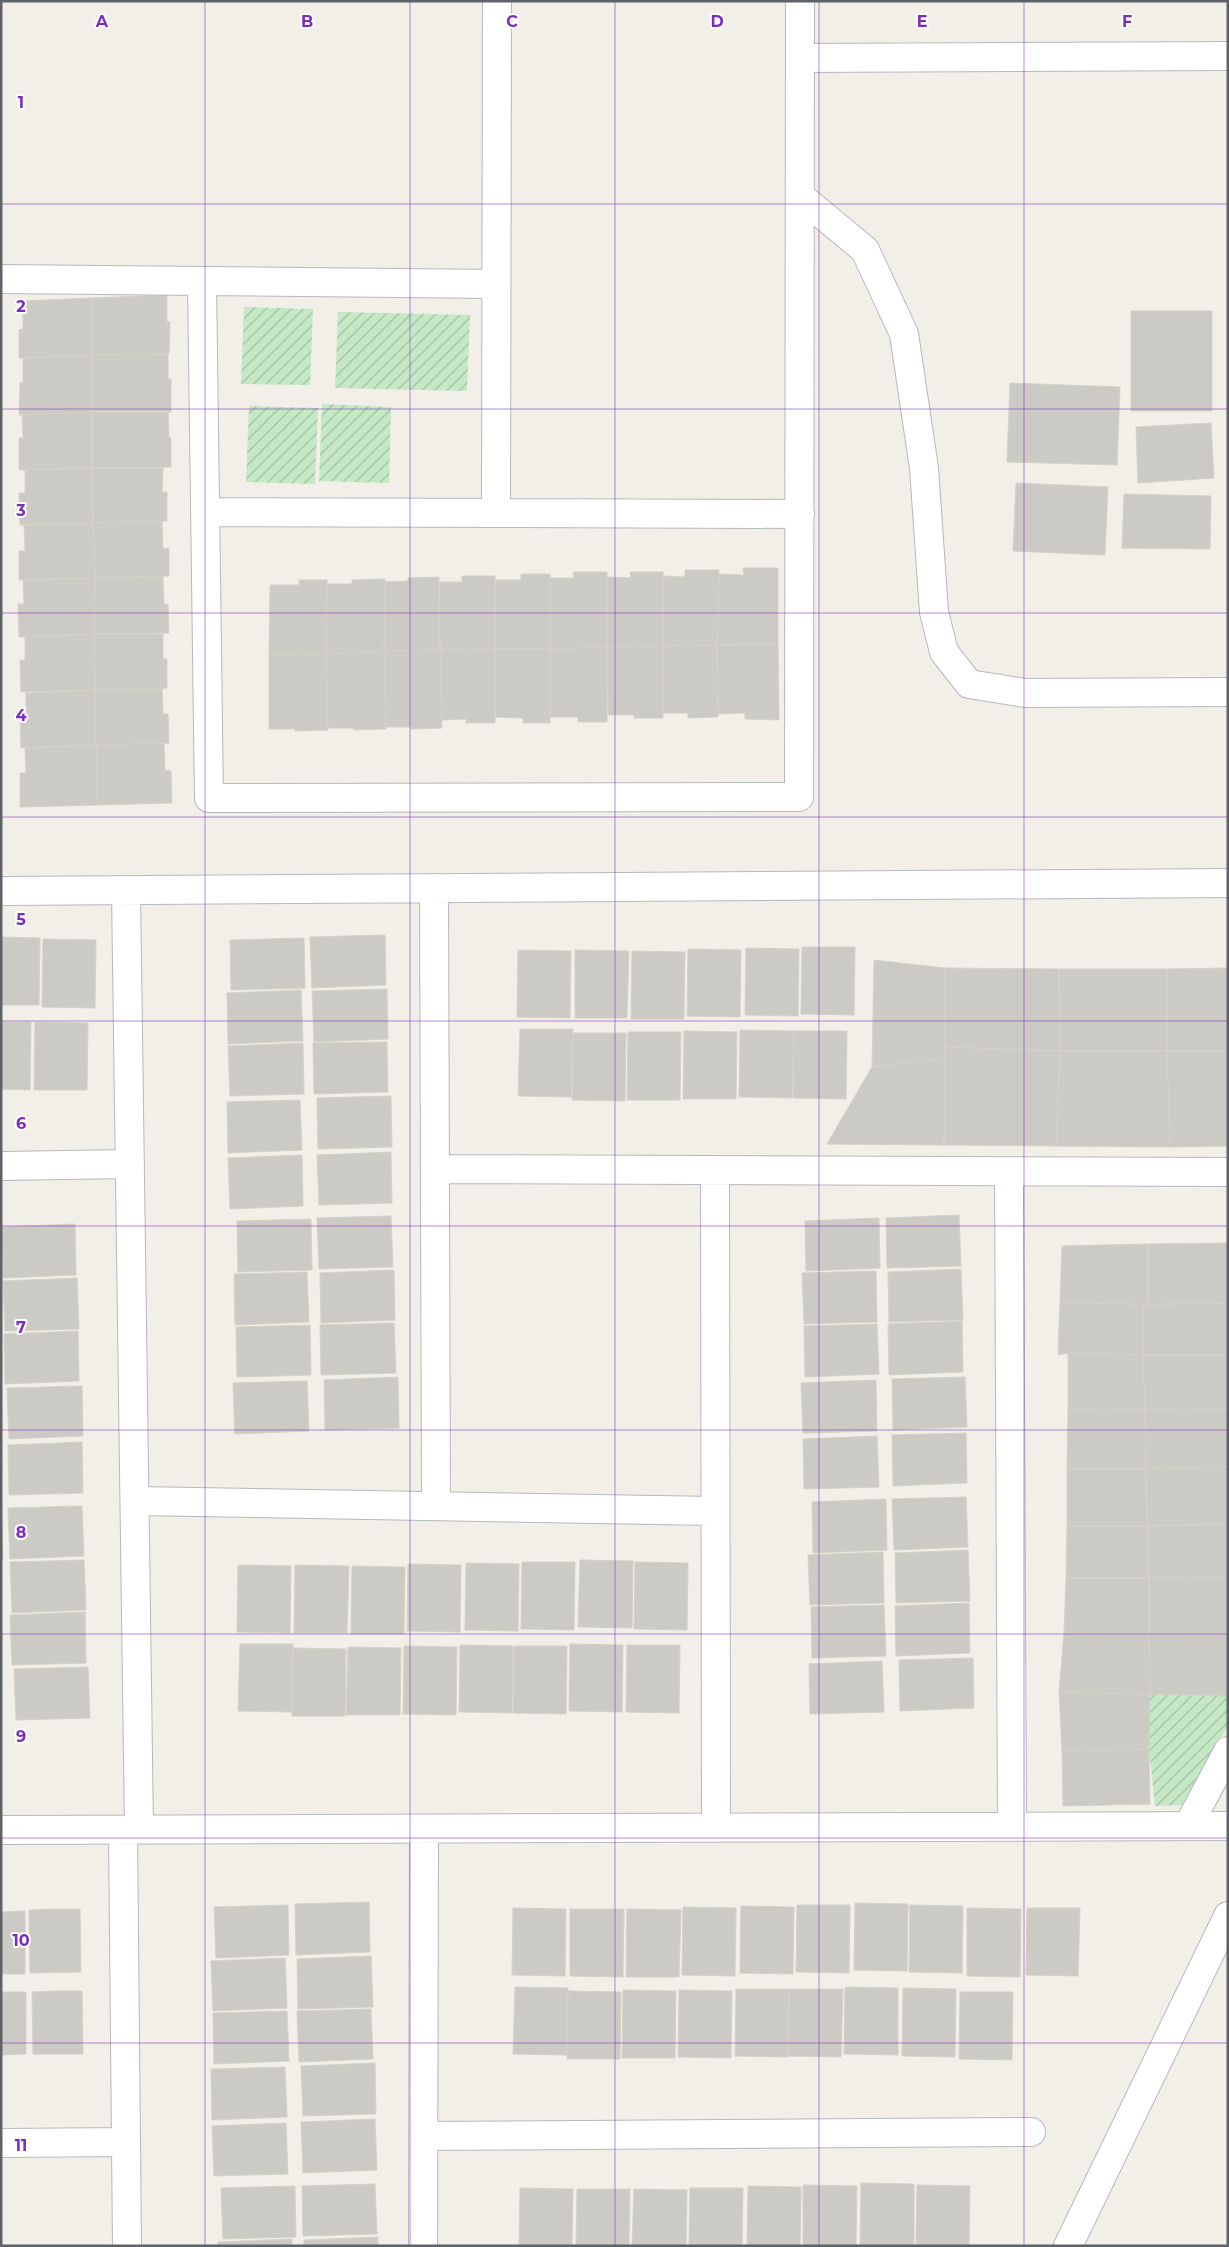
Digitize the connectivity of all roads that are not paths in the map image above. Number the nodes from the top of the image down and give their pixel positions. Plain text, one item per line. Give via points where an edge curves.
1 (497, 1) edge
2 (800, 1) edge
3 (1228, 56) edge
4 (800, 58) junction
5 (800, 196) junction
6 (1, 279) edge
7 (202, 281) junction
8 (496, 284) junction
9 (206, 512) junction
10 (496, 513) junction
11 (800, 514) junction
12 (1228, 692) edge
13 (1228, 883) edge
14 (434, 888) junction
15 (1, 890) edge
16 (126, 890) junction
17 (130, 1164) junction
18 (1, 1166) edge
19 (435, 1169) junction
20 (715, 1170) junction
21 (1009, 1171) junction
22 (1228, 1172) edge
23 (135, 1501) junction
24 (436, 1506) junction
25 (714, 1511) junction
26 (1228, 1751) edge
27 (1188, 1826) junction
28 (1228, 1826) edge
29 (1012, 1827) junction
30 (716, 1828) junction
31 (424, 1829) junction
32 (1, 1830) edge
33 (131, 1830) junction
34 (1228, 1916) edge
35 (1031, 2132) dead end
36 (423, 2136) junction
37 (126, 2142) junction
38 (1, 2143) edge
39 (127, 2246) edge
40 (422, 2246) edge
41 (1068, 2246) edge

1 - 8 street
2 - 4 street
3 - 4 street
4 - 5 street
5 - 11 street
5 - 12 street via 865,250 904,334 924,468 934,612 944,652 969,684 1025,693
6 - 7 street
7 - 8 street
7 - 9 street
8 - 10 street
9 - 10 street
9 - 11 street via 209,798 799,797
10 - 11 street
13 - 14 street
14 - 16 street
14 - 19 street
15 - 16 street
16 - 17 street
17 - 18 street
17 - 23 street
19 - 20 street
19 - 24 street
20 - 21 street
20 - 25 street
21 - 22 street
21 - 29 street
23 - 24 street
23 - 33 street
24 - 25 street
25 - 30 street
26 - 27 street
27 - 28 street
27 - 29 street
29 - 30 street
30 - 31 street
31 - 33 street
31 - 36 street
32 - 33 street
33 - 37 street
34 - 41 street
35 - 36 street
36 - 40 street
37 - 38 street
37 - 39 street

